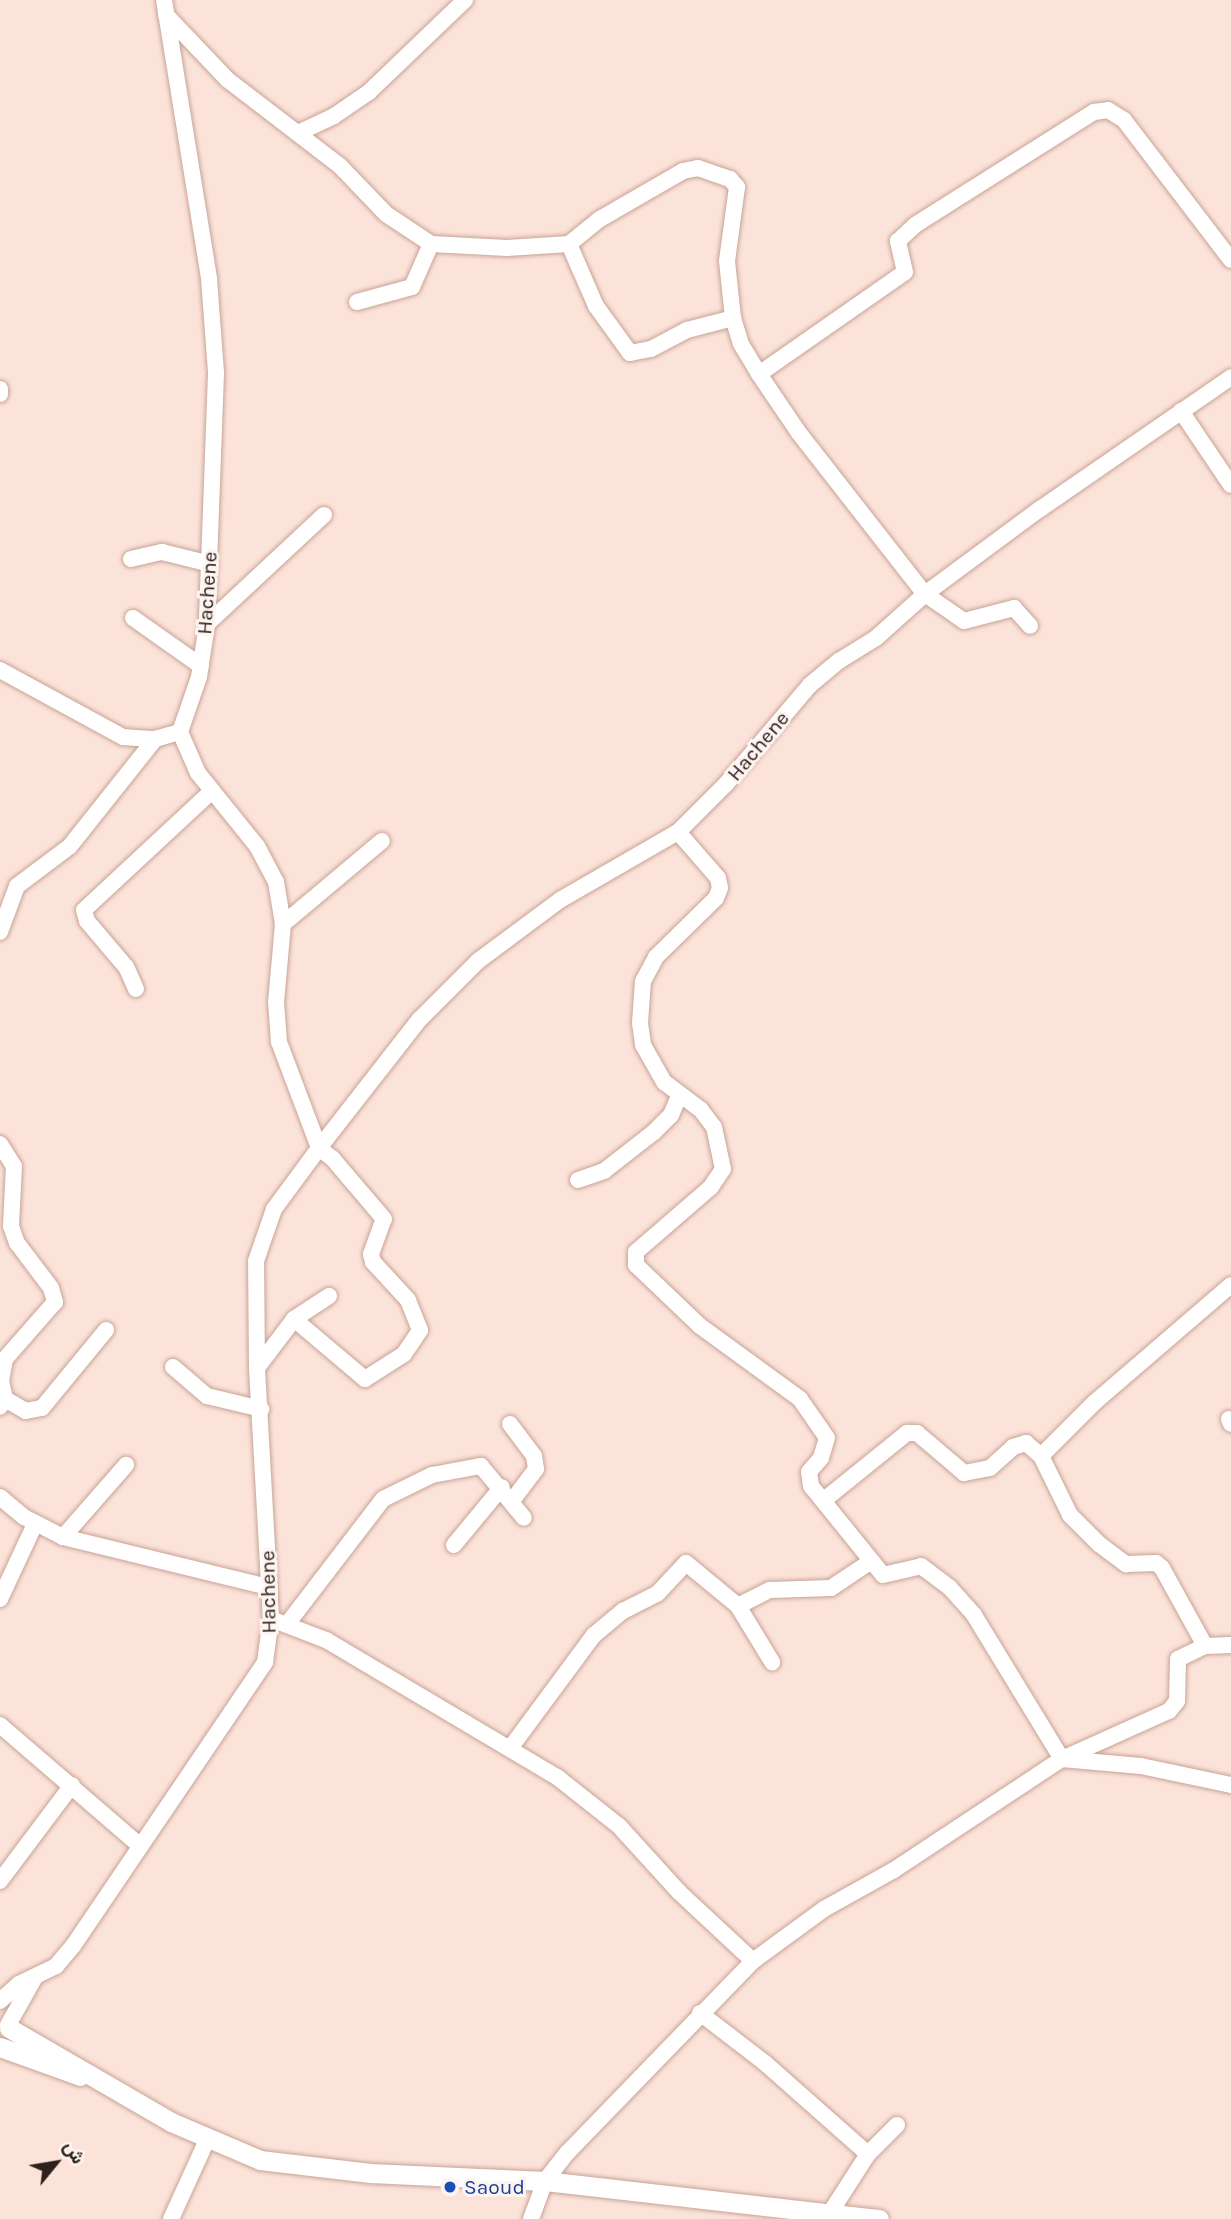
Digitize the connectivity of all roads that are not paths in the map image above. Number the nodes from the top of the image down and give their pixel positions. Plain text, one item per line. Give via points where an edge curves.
1 (465, 0) edge
2 (165, 8) edge
3 (298, 133) junction
4 (431, 244) junction
5 (569, 244) junction
6 (1231, 260) edge
7 (357, 302) dead end
8 (733, 318) junction
9 (759, 374) junction
10 (1231, 377) edge
11 (1181, 411) junction
12 (1231, 485) edge
13 (324, 515) dead end
14 (131, 558) dead end
15 (209, 564) junction
16 (925, 594) junction
17 (132, 618) dead end
18 (207, 624) junction
19 (1030, 626) dead end
20 (201, 666) junction
21 (0, 670) edge
22 (180, 732) junction
23 (155, 739) junction
24 (211, 792) junction
25 (678, 832) junction
26 (382, 841) dead end
27 (283, 924) junction
28 (0, 932) edge
29 (136, 989) dead end
30 (679, 1096) junction
31 (0, 1144) edge
32 (319, 1149) junction
33 (578, 1180) dead end
34 (1231, 1285) edge
35 (329, 1296) dead end
36 (294, 1320) junction
37 (106, 1330) dead end
38 (173, 1367) dead end
39 (257, 1368) junction
40 (3, 1403) edge
41 (261, 1409) junction
42 (510, 1424) dead end
43 (1041, 1456) junction
44 (126, 1465) dead end
45 (502, 1488) junction
46 (0, 1497) edge
47 (513, 1500) junction
48 (824, 1500) junction
49 (524, 1518) dead end
50 (35, 1524) junction
51 (63, 1537) junction
52 (454, 1545) dead end
53 (870, 1562) junction
54 (268, 1587) junction
55 (0, 1599) edge
56 (738, 1606) junction
57 (271, 1619) junction
58 (288, 1623) junction
59 (1205, 1646) junction
60 (1231, 1646) edge
61 (772, 1662) dead end
62 (0, 1725) edge
63 (511, 1747) junction
64 (1062, 1759) junction
65 (72, 1785) junction
66 (1231, 1785) edge
67 (138, 1844) junction
68 (0, 1881) edge
69 (752, 1961) junction
70 (35, 1977) junction
71 (0, 2001) edge
72 (700, 2013) junction
73 (4, 2032) edge
74 (897, 2125) dead end
75 (208, 2140) junction
76 (868, 2154) junction
77 (545, 2181) junction
78 (830, 2213) junction
79 (171, 2219) edge
80 (531, 2219) edge
81 (879, 2219) edge

1 - 3 street via 369,92
2 - 3 street via 229,80
2 - 15 street, Hachene via 214,320 217,432
3 - 4 street via 340,166 386,214
4 - 5 street via 507,248
4 - 7 street via 412,287
5 - 8 street via 596,306 630,353
5 - 8 street via 600,219 683,171 718,172 737,187 727,261
6 - 9 street via 1124,120 1108,110 1094,113 915,225 898,241 905,272
8 - 9 street via 741,344
9 - 16 street via 799,433
10 - 11 street, Hachene
11 - 12 street
11 - 16 street, Hachene
13 - 18 street
14 - 15 street via 162,552
15 - 18 street, Hachene
16 - 19 street via 964,621 1014,608
16 - 25 street, Hachene via 876,638 810,685 726,784
17 - 20 street
18 - 20 street, Hachene
20 - 22 street, Hachene
21 - 23 street via 113,733
22 - 23 street
22 - 24 street
23 - 28 street via 70,846 17,886
24 - 27 street via 265,857 279,895
24 - 29 street via 84,910 87,921 126,967
25 - 30 street via 718,878 720,888 716,898 656,957 638,1001 643,1045 664,1082
25 - 32 street, Hachene via 560,900 478,961 419,1020
26 - 27 street
27 - 32 street via 276,1002 279,1042
30 - 33 street via 671,1115 654,1132 604,1171
30 - 48 street via 701,1110 713,1128 723,1169 711,1187 641,1247 634,1260 701,1326 789,1388 813,1415 827,1445 808,1476
31 - 40 street via 14,1166 11,1226 17,1243 51,1288 55,1302 5,1359
32 - 36 street via 384,1219 371,1254 373,1262 408,1300 420,1330 404,1354 365,1379
32 - 39 street, Hachene via 274,1209 258,1245
34 - 43 street
35 - 36 street
36 - 39 street
37 - 40 street via 42,1408 26,1411
38 - 41 street via 207,1396
39 - 41 street, Hachene
41 - 54 street, Hachene
42 - 47 street via 534,1457 536,1468
43 - 48 street via 1021,1443 990,1468 964,1473 912,1432
43 - 59 street via 1060,1501 1099,1544 1126,1564 1156,1563 1162,1568
44 - 51 street
45 - 47 street
45 - 52 street
45 - 58 street via 481,1466 470,1466 432,1475 383,1499
46 - 50 street
47 - 49 street
48 - 53 street
50 - 51 street
50 - 55 street
51 - 54 street
53 - 56 street via 831,1588 770,1590
53 - 64 street via 883,1575 921,1566 950,1588 974,1615
54 - 57 street, Hachene
56 - 61 street
56 - 63 street via 685,1563 658,1593 623,1611 594,1635
57 - 58 street
57 - 67 street, Hachene via 265,1662 256,1681
58 - 63 street via 326,1640
59 - 60 street
59 - 64 street via 1178,1660 1177,1701 1170,1711
62 - 65 street
63 - 69 street via 603,1811
64 - 66 street via 1141,1766
64 - 69 street via 894,1870 824,1909
65 - 67 street
65 - 68 street
67 - 70 street, Hachene via 74,1946 55,1966
69 - 72 street
70 - 71 street, Hachene
70 - 73 street
72 - 76 street
72 - 77 street
73 - 75 main road
74 - 76 street
75 - 77 main road via 261,2160 305,2168
75 - 79 street
76 - 78 street
77 - 78 main road
77 - 80 street
78 - 81 main road

